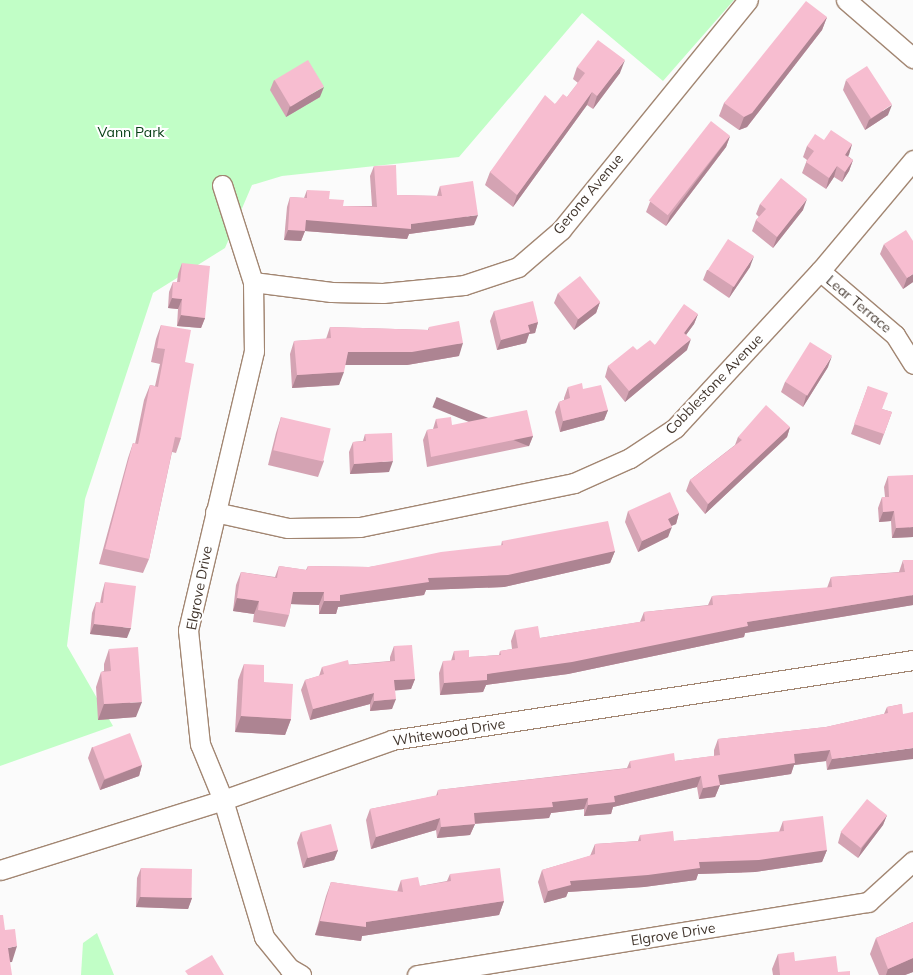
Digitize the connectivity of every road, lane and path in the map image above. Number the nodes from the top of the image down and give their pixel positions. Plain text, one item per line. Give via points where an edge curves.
1 (748, 0) edge
2 (846, 0) edge
3 (913, 58) edge
4 (913, 160) edge
5 (222, 185) dead end
6 (820, 271) junction
7 (253, 282) junction
8 (913, 364) edge
9 (215, 512) junction
10 (913, 660) edge
11 (223, 800) junction
12 (913, 861) edge
13 (0, 870) edge
14 (301, 975) edge
15 (417, 975) edge

1 - 7 street, Gerona Avenue via 560,230 518,267 464,285 383,293 331,292
2 - 3 street
4 - 6 street, Cobblestone Avenue
5 - 7 street, Elgrove Drive
6 - 8 street, Lear Terrace via 895,335
6 - 9 street, Cobblestone Avenue via 675,428 630,458 574,483 360,527 288,528
7 - 9 street, Elgrove Drive via 254,351
9 - 11 street, Elgrove Drive via 188,630 200,744
10 - 11 street, Whitewood Drive via 392,740
11 - 13 street, Whitewood Drive
11 - 14 street, Elgrove Drive via 264,937 289,968
12 - 15 street, Elgrove Drive via 868,902

